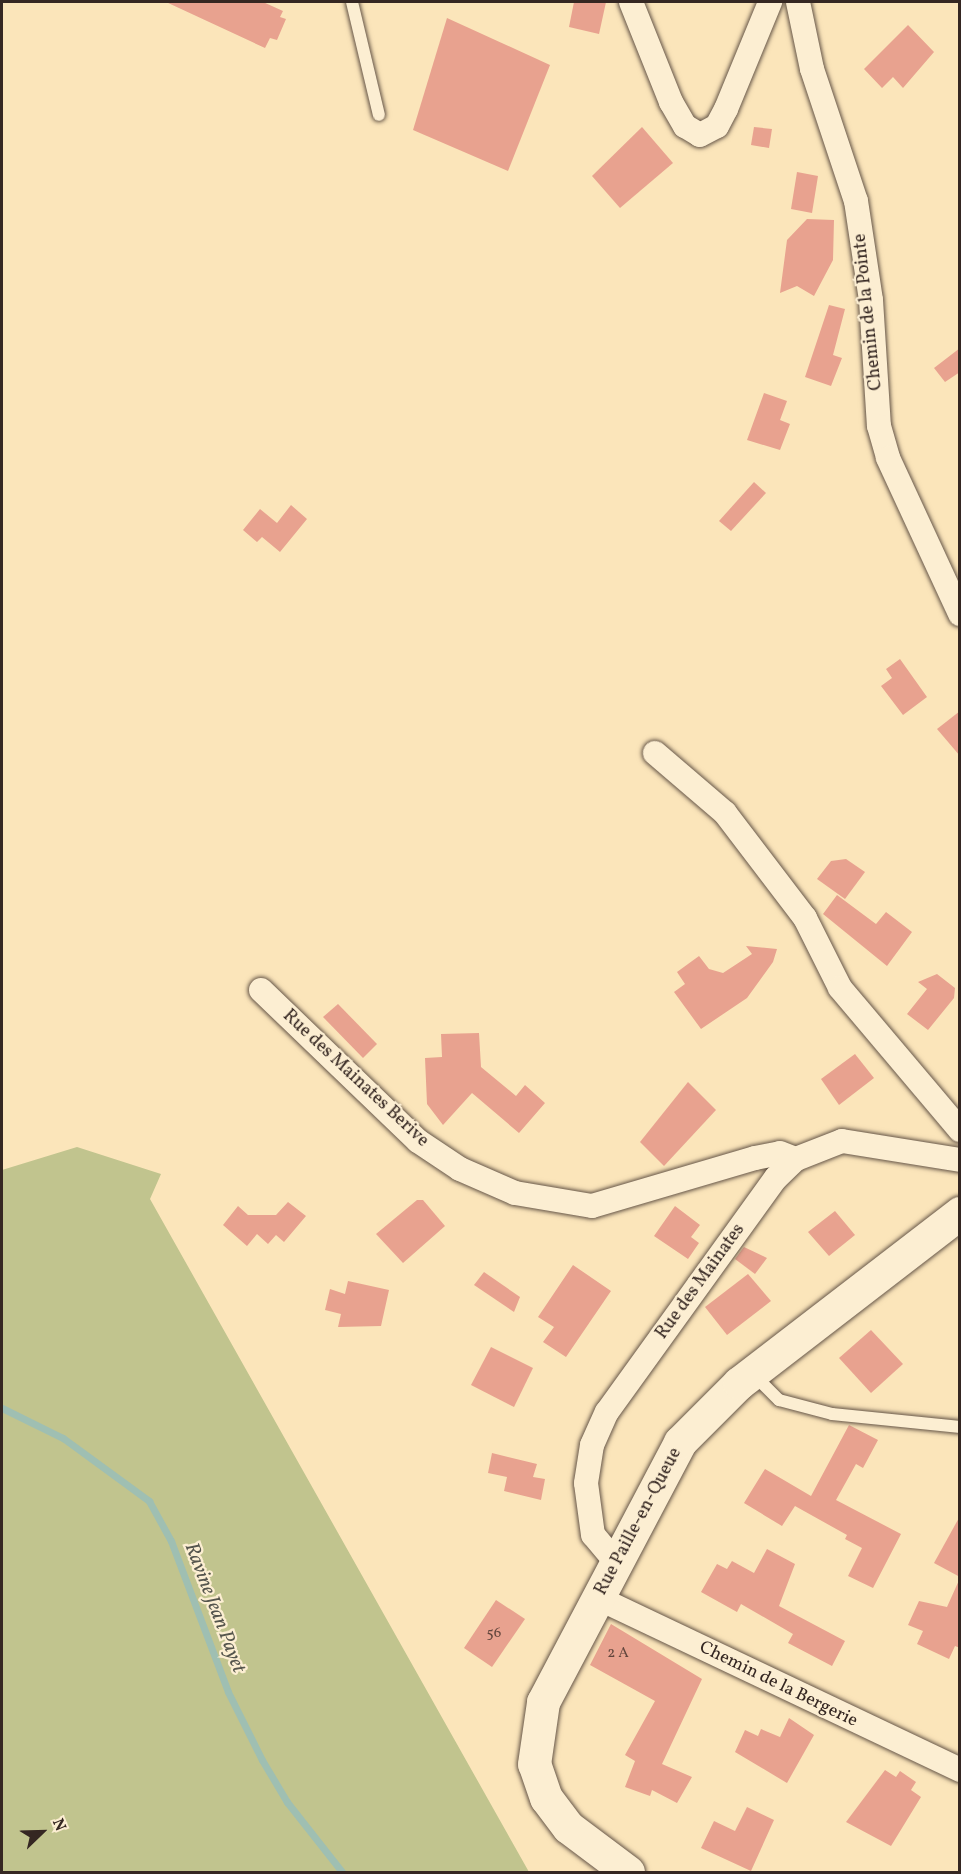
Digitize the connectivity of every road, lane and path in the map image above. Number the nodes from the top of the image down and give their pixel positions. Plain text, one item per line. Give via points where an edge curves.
1 (352, 2) edge
2 (631, 2) edge
3 (770, 2) edge
4 (798, 2) edge
5 (379, 115) dead end
6 (960, 614) edge
7 (655, 753) dead end
8 (261, 990) dead end
9 (960, 1130) edge
10 (796, 1159) junction
11 (960, 1161) edge
12 (960, 1214) edge
13 (752, 1373) junction
14 (960, 1427) edge
15 (616, 1562) junction
16 (598, 1598) junction
17 (960, 1770) edge
18 (628, 1872) edge

1 - 5 lane
2 - 3 street via 671,102 685,126 700,135 721,117
4 - 6 street, Chemin de la Pointe via 812,69 856,201 871,300 879,426 888,458
7 - 9 street via 725,813 805,918 840,988
8 - 10 street, Rue des Mainates Berive via 418,1142 459,1169 515,1193 592,1206 780,1152
10 - 11 street, Rue des Mainates via 842,1141
10 - 15 street, Rue des Mainates via 776,1178 607,1412 592,1445 586,1483 593,1535
12 - 13 main road, Rue Paille-en-Queue
13 - 14 lane via 779,1400 832,1414
13 - 15 main road, Rue Paille-en-Queue via 681,1442
15 - 16 main road, Rue Paille-en-Queue
16 - 17 street, Chemin de la Bergerie
16 - 18 main road, Rue Paille-en-Queue via 543,1702 534,1764 546,1798 568,1827

